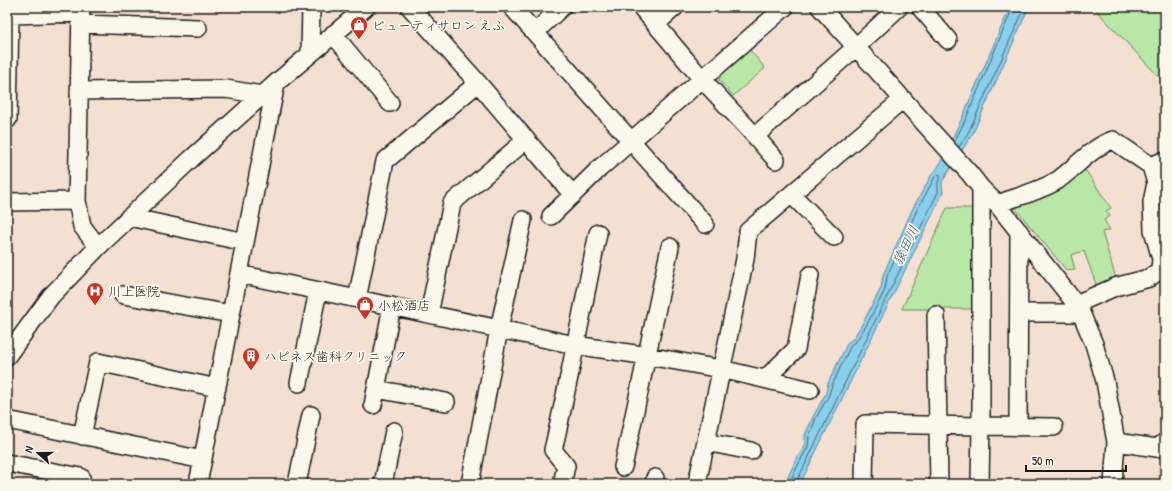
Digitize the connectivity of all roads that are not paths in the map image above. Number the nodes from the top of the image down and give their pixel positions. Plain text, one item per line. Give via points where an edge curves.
1 (311, 7) edge
2 (366, 7) edge
3 (410, 7) edge
4 (512, 7) edge
5 (562, 7) edge
6 (641, 7) edge
7 (675, 7) edge
8 (785, 7) edge
9 (820, 7) edge
10 (899, 7) edge
11 (920, 7) edge
12 (8, 15) edge
13 (81, 15) edge
14 (656, 24) junction
15 (198, 28) dead end
16 (535, 32) junction
17 (333, 34) junction
18 (948, 40) dead end
19 (856, 47) junction
20 (310, 53) junction
21 (702, 79) junction
22 (276, 83) junction
23 (478, 83) junction
24 (79, 91) junction
25 (262, 95) junction
26 (903, 99) junction
27 (390, 103) dead end
28 (7, 120) edge
29 (755, 136) junction
30 (526, 140) junction
31 (631, 141) junction
32 (776, 160) dead end
33 (1158, 163) edge
34 (981, 188) junction
35 (572, 195) junction
36 (792, 195) junction
37 (77, 201) junction
38 (7, 202) edge
39 (997, 204) junction
40 (551, 216) dead end
41 (130, 218) junction
42 (523, 220) dead end
43 (705, 224) dead end
44 (1019, 231) junction
45 (598, 233) dead end
46 (834, 237) dead end
47 (246, 242) junction
48 (98, 247) junction
49 (670, 247) dead end
50 (239, 274) junction
51 (810, 275) dead end
52 (318, 291) junction
53 (124, 295) dead end
54 (357, 299) junction
55 (392, 306) junction
56 (1079, 308) junction
57 (1019, 313) junction
58 (231, 314) junction
59 (429, 314) junction
60 (936, 315) dead end
61 (500, 329) junction
62 (575, 345) junction
63 (7, 356) edge
64 (648, 356) junction
65 (721, 369) junction
66 (765, 379) junction
67 (299, 383) dead end
68 (217, 388) junction
69 (810, 390) dead end
70 (446, 402) dead end
71 (311, 415) dead end
72 (7, 420) edge
73 (939, 425) junction
74 (981, 426) junction
75 (1018, 427) junction
76 (1054, 427) dead end
77 (394, 431) dead end
78 (82, 436) junction
79 (706, 442) junction
80 (1116, 442) junction
81 (1164, 446) edge
82 (751, 451) dead end
83 (203, 460) junction
84 (7, 463) edge
85 (623, 467) dead end
86 (80, 477) dead end
87 (698, 479) dead end
88 (198, 484) edge
89 (297, 484) edge
90 (383, 484) edge
91 (470, 484) edge
92 (562, 484) edge
93 (864, 484) edge
94 (939, 484) edge
95 (980, 484) edge
96 (1113, 484) edge

1 - 20 street
2 - 17 street
3 - 23 street
4 - 16 street
5 - 16 street
6 - 14 street
7 - 14 street
8 - 21 street
9 - 19 street
10 - 19 street
11 - 18 street
12 - 13 street
12 - 28 street
13 - 15 street
13 - 24 street
14 - 21 street
16 - 31 street
17 - 20 street
17 - 27 street
19 - 26 street
19 - 29 street
20 - 22 street
21 - 29 street
21 - 31 street
22 - 25 street
22 - 47 street
23 - 30 street
23 - 54 street via 385,161
24 - 25 street via 226,89
24 - 37 street
25 - 41 street
26 - 34 street
26 - 36 street
29 - 32 street
30 - 35 street
30 - 59 street via 452,203
31 - 35 street
31 - 43 street
33 - 39 street via 1113,140 1104,143 1057,180
33 - 56 street via 1152,202 1153,230 1161,258 1160,270 1149,278 1115,287
34 - 39 street
34 - 74 street
35 - 40 street
36 - 46 street
36 - 65 street via 748,231 743,267
37 - 38 street
37 - 48 street via 82,226
39 - 44 street
41 - 47 street
41 - 48 street
42 - 61 street
44 - 56 street
44 - 57 street
45 - 62 street
47 - 50 street
48 - 63 street via 51,296
49 - 64 street
50 - 52 street
50 - 58 street
51 - 66 street via 796,349
52 - 54 street
52 - 67 street
53 - 58 street
54 - 55 street
55 - 59 street
55 - 70 street via 375,397
56 - 57 street
56 - 80 street via 1094,344 1105,381
57 - 75 street
58 - 68 street
59 - 61 street
60 - 73 street
61 - 62 street
61 - 91 street
62 - 64 street
62 - 92 street via 553,450 566,466
64 - 65 street
64 - 85 street
65 - 66 street
65 - 79 street
66 - 69 street
68 - 78 street via 98,362
68 - 83 street
71 - 89 street
72 - 78 street
73 - 74 street
73 - 93 street via 865,424
73 - 94 street
74 - 75 street
74 - 95 street
75 - 76 street
77 - 90 street
78 - 83 street
79 - 82 street
79 - 87 street
80 - 81 street via 1157,448
80 - 96 street
83 - 88 street
84 - 86 street

